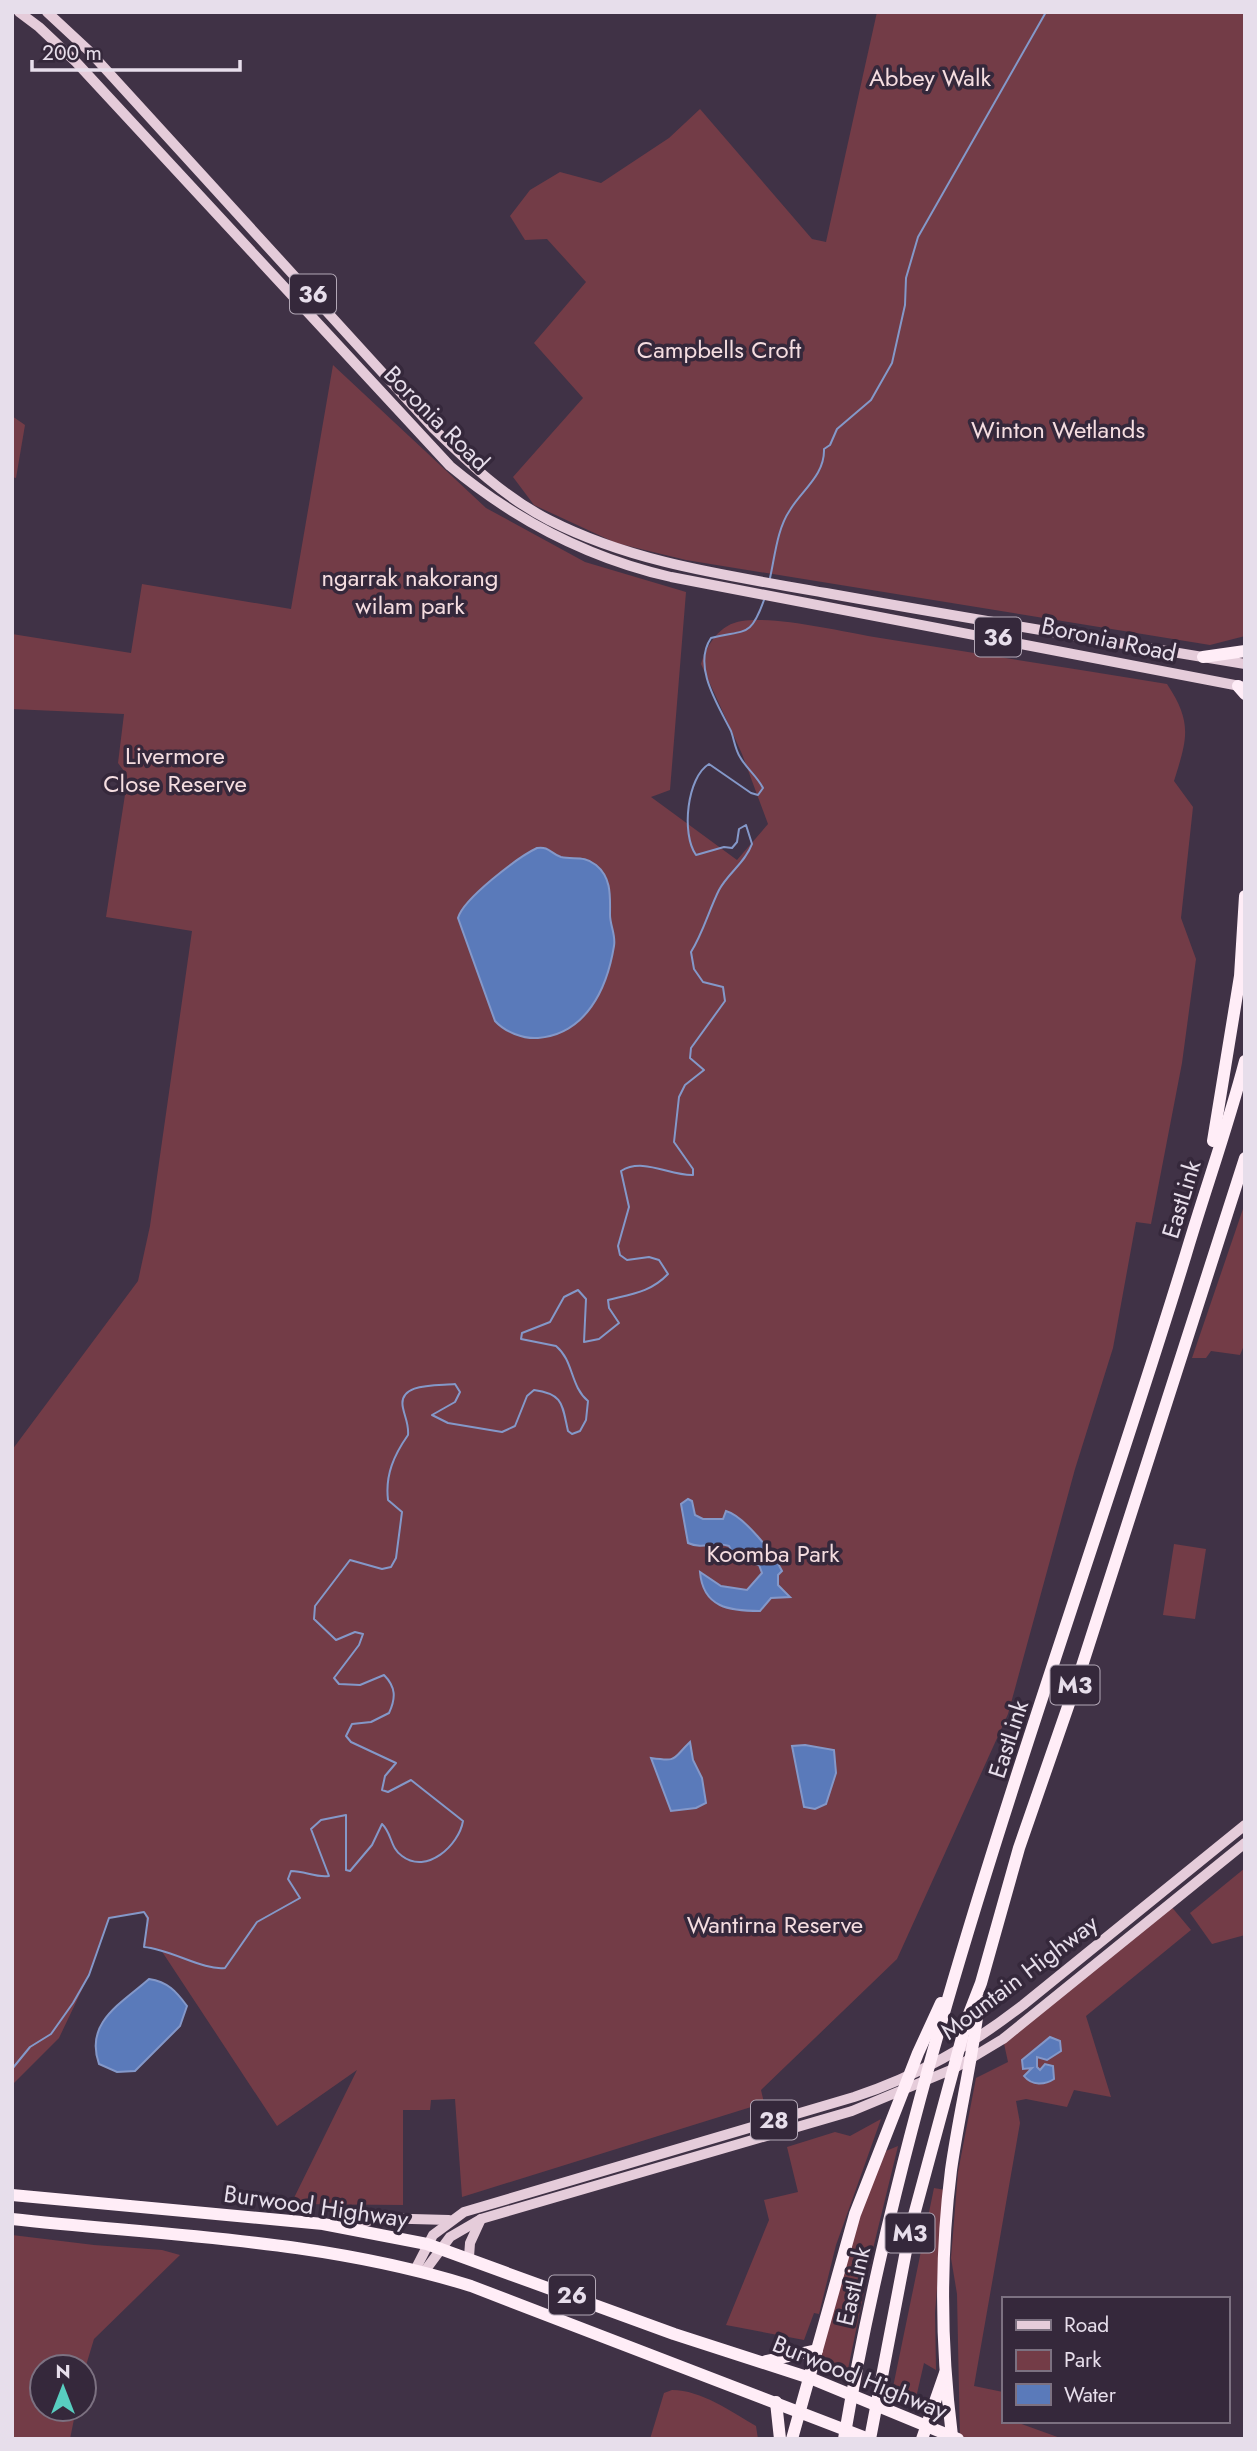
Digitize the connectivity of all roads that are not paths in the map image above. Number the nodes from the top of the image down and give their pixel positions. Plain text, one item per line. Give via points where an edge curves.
1 (19, 12) edge
2 (47, 12) edge
3 (312, 293) junction
4 (299, 304) junction
5 (507, 501) junction
6 (975, 620) junction
7 (972, 632) junction
8 (1245, 651) edge
9 (1203, 657) junction
10 (1245, 664) edge
11 (1242, 689) edge
12 (1245, 896) edge
13 (1245, 1061) edge
14 (1245, 1158) edge
15 (1205, 1190) junction
16 (1245, 1825) edge
17 (1245, 1843) edge
18 (1153, 1898) junction
19 (1163, 1910) junction
20 (1060, 1977) junction
21 (953, 1978) junction
22 (1065, 1992) junction
23 (973, 2015) junction
24 (601, 2169) junction
25 (605, 2183) junction
26 (12, 2195) edge
27 (193, 2210) junction
28 (12, 2219) edge
29 (481, 2219) junction
30 (449, 2220) junction
31 (352, 2228) junction
32 (178, 2234) junction
33 (427, 2244) junction
34 (441, 2248) junction
35 (469, 2257) junction
36 (419, 2271) junction
37 (817, 2350) junction
38 (764, 2361) junction
39 (946, 2370) junction
40 (810, 2378) junction
41 (776, 2402) junction
42 (800, 2411) junction
43 (926, 2425) junction
44 (955, 2438) edge
45 (780, 2439) edge
46 (792, 2439) edge
47 (844, 2439) edge
48 (870, 2439) edge
49 (922, 2439) edge

1 - 4 main road, Boronia Road / 36 via 76,62
2 - 3 main road, Boronia Road / 36 via 89,51
3 - 4 main road
3 - 5 main road, Boronia Road / 36 via 433,428
4 - 5 main road, Boronia Road / 36 via 450,466
5 - 6 main road, Boronia Road / 36 via 628,552
5 - 7 main road, Boronia Road / 36 via 545,531 621,564
6 - 7 main road
6 - 9 main road, Boronia Road / 36
7 - 11 main road, Boronia Road / 36
8 - 9 highway
9 - 10 main road, Boronia Road / 36
12 - 15 highway via 1234,1025
13 - 15 highway, EastLink / M3
14 - 23 highway, EastLink / M3 via 1081,1669 1018,1849
15 - 21 highway, EastLink / M3
16 - 18 main road, Mountain Highway / 28
17 - 19 main road, Mountain Highway / 28
18 - 19 main road
18 - 20 main road, Mountain Highway / 28
19 - 22 main road, Mountain Highway / 28
20 - 22 main road
20 - 24 main road, Mountain Highway / 28 via 970,2045 904,2079
21 - 37 highway via 918,2053 846,2241
21 - 47 highway, EastLink / M3 via 856,2369
22 - 25 main road, Mountain Highway / 28 via 992,2046 895,2095
23 - 39 highway via 945,2239
23 - 48 highway, EastLink / M3 via 947,2088 910,2230
24 - 25 main road
24 - 30 main road, Mountain Highway / 28 via 478,2206
25 - 29 main road, Mountain Highway / 28
26 - 27 highway, Burwood Highway / 26
27 - 31 highway, Burwood Highway / 26
27 - 32 highway
28 - 32 highway, Burwood Highway / 26
29 - 34 main road, Mountain Highway / 28 via 458,2230
29 - 35 main road
30 - 31 main road via 375,2218
30 - 33 main road, Mountain Highway / 28
31 - 33 highway, Burwood Highway / 26
32 - 36 highway, Burwood Highway / 26 via 322,2250
33 - 34 highway, Burwood Highway / 26
33 - 36 main road, Mountain Highway / 28
34 - 35 highway, Burwood Highway / 26
34 - 36 main road, Mountain Highway / 28
35 - 38 highway, Burwood Highway / 26 via 674,2334
36 - 41 highway, Burwood Highway / 26 via 471,2286
37 - 38 highway
37 - 40 highway
38 - 40 highway, Burwood Highway / 26
39 - 43 highway
39 - 44 highway
40 - 42 highway
40 - 43 highway, Burwood Highway / 26
41 - 42 highway, Burwood Highway / 26
41 - 45 highway
42 - 46 highway
42 - 48 highway, Burwood Highway / 26
43 - 44 highway, Burwood Highway / 26
43 - 49 highway

